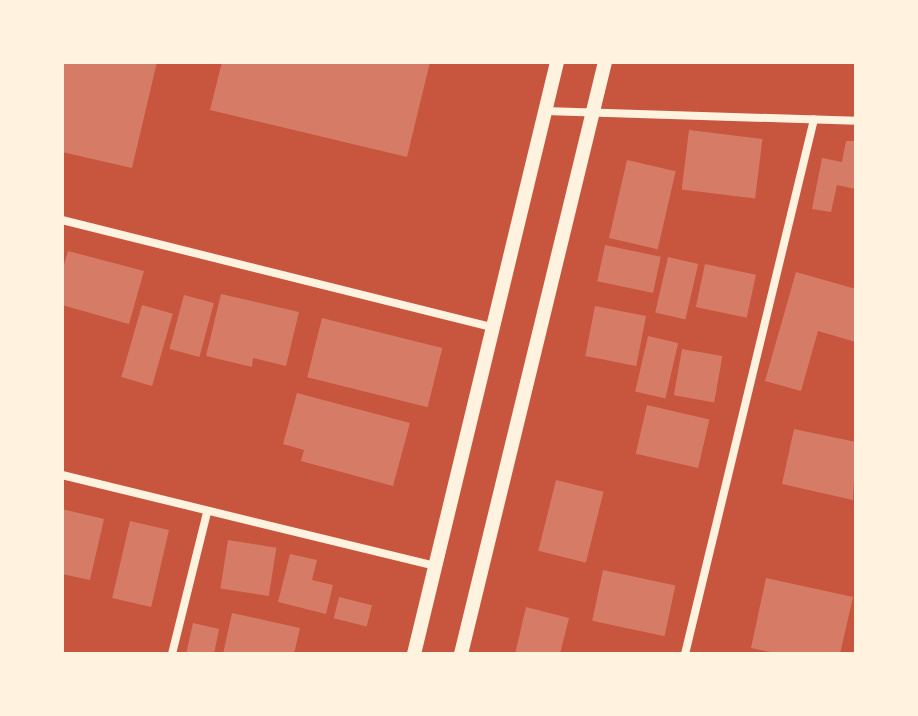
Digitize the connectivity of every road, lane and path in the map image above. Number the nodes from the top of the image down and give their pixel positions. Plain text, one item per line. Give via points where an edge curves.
1 (557, 62) edge
2 (605, 62) edge
3 (545, 111) junction
4 (593, 112) junction
5 (814, 119) junction
6 (856, 121) edge
7 (62, 220) edge
8 (494, 328) junction
9 (62, 475) edge
10 (207, 513) junction
11 (436, 566) junction
12 (172, 654) edge
13 (414, 654) edge
14 (461, 654) edge
15 (685, 654) edge

1 - 3 street
2 - 4 street
3 - 4 street
3 - 8 street
4 - 5 street
4 - 14 street
5 - 6 street
5 - 15 street
7 - 8 street
8 - 11 street
9 - 10 street
10 - 11 street
10 - 12 street
11 - 13 street

